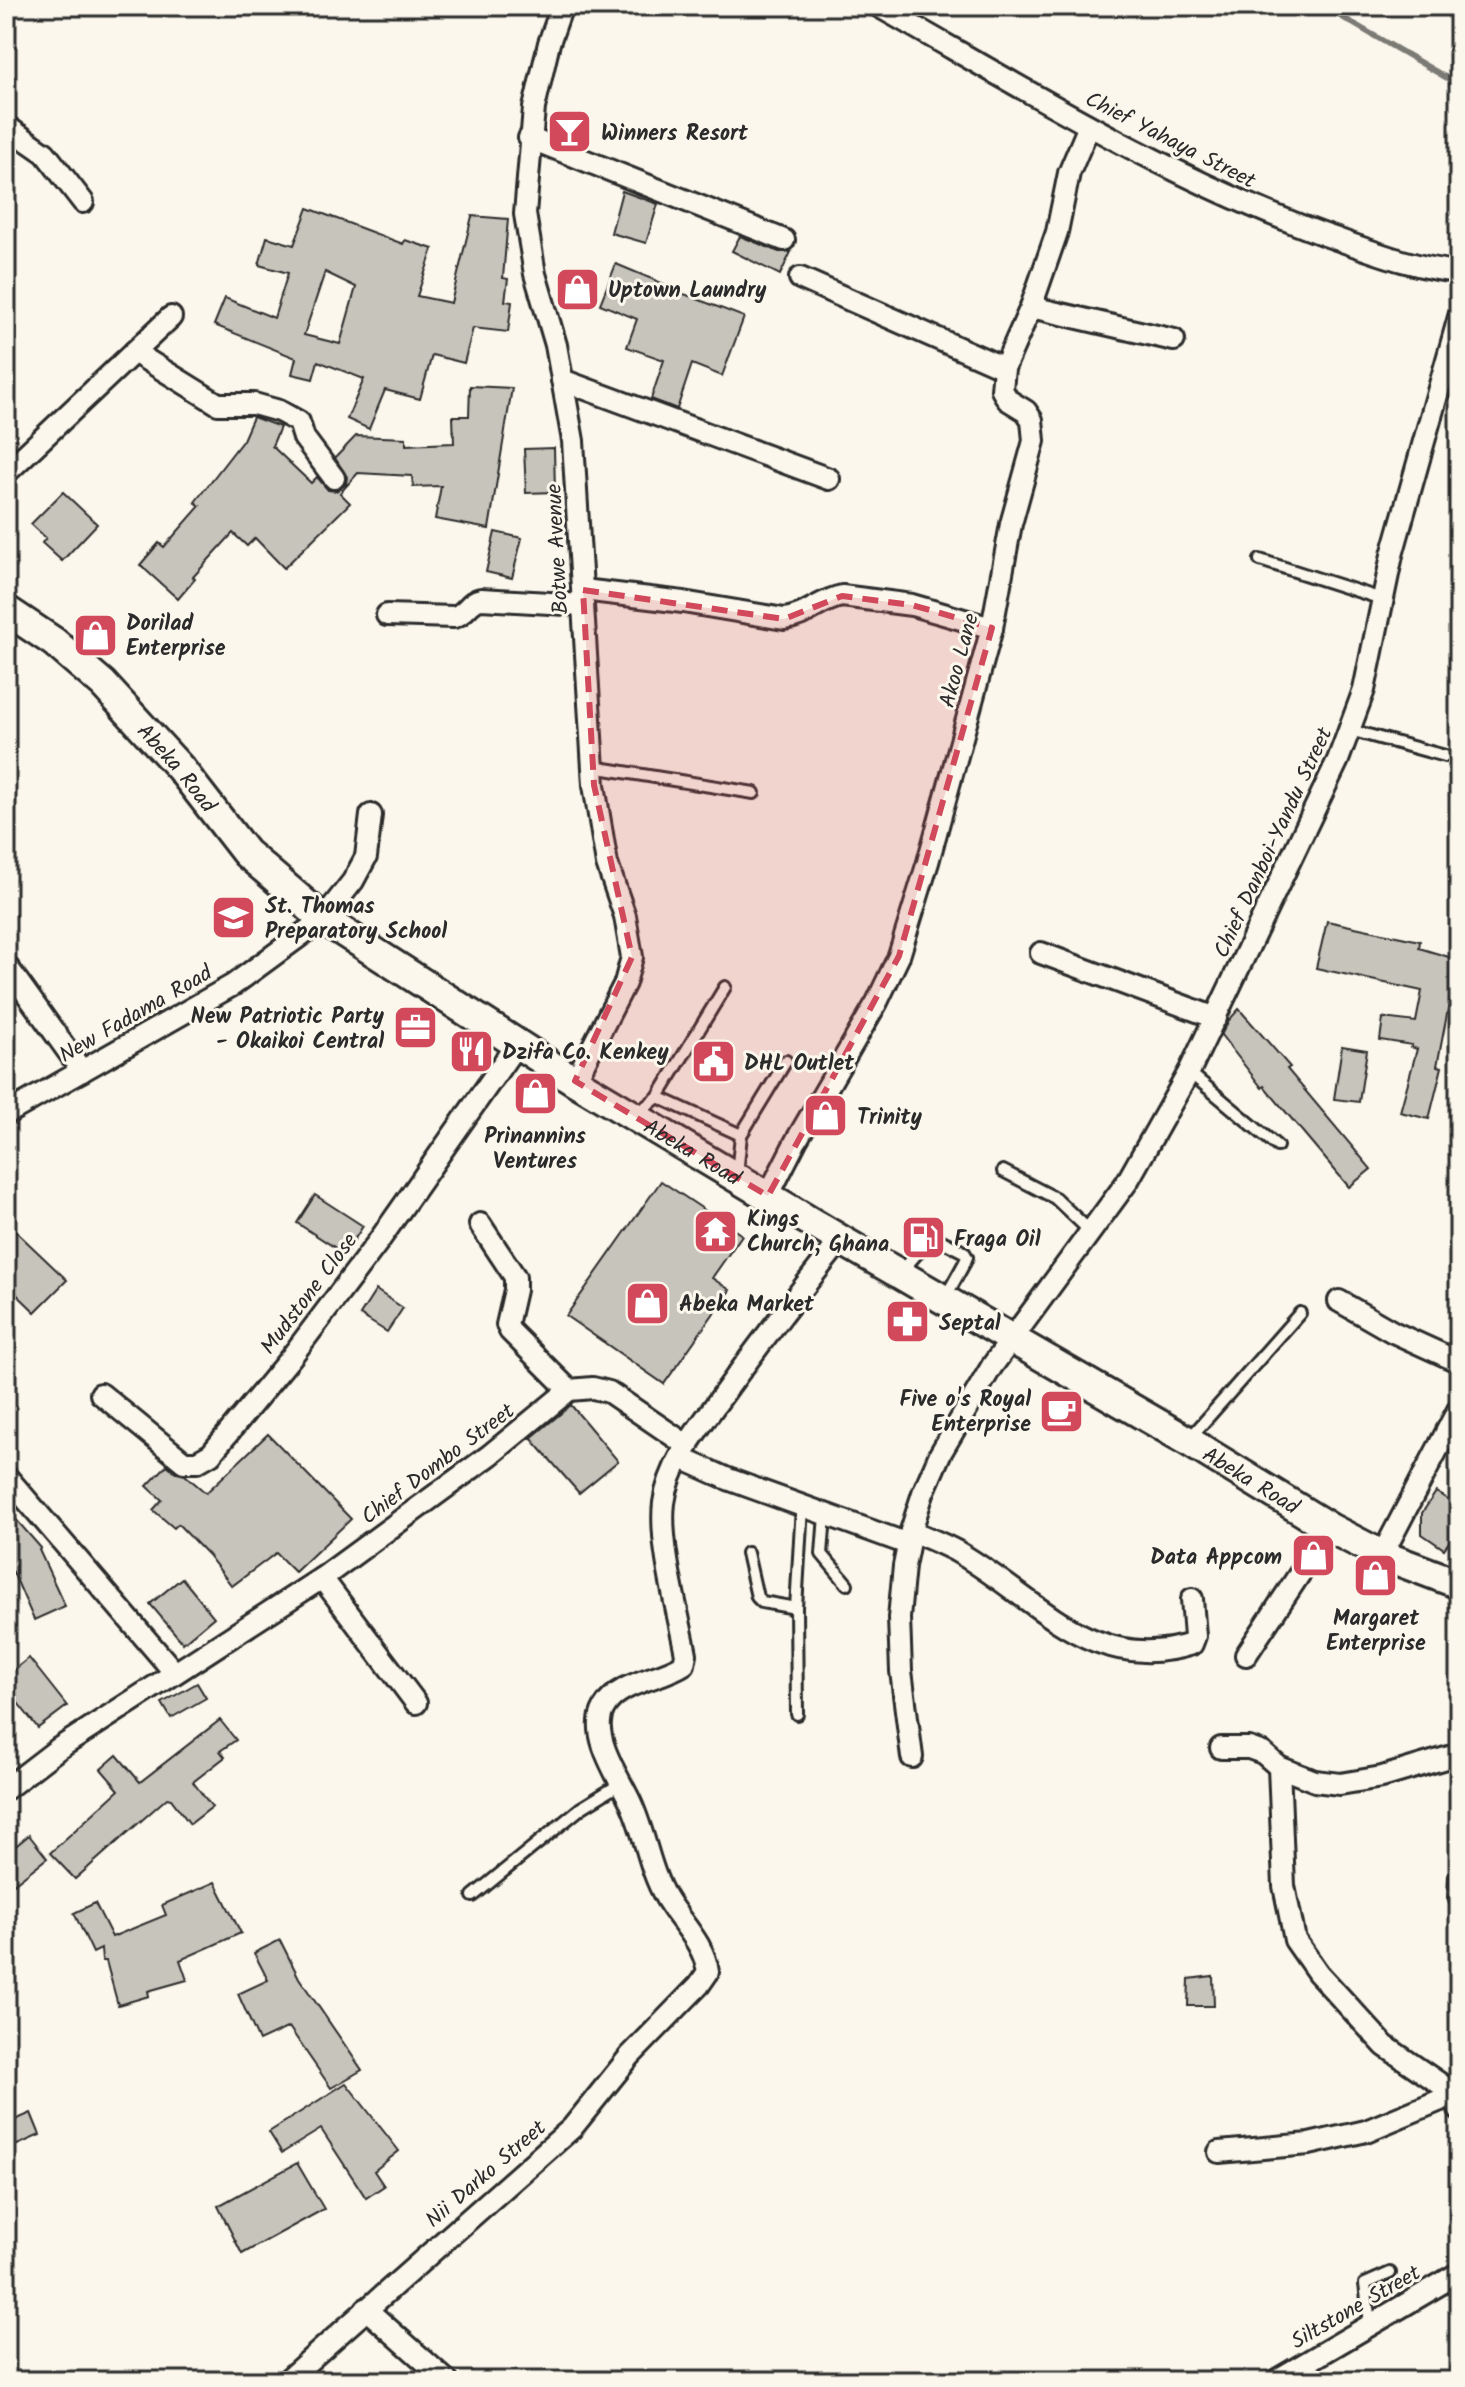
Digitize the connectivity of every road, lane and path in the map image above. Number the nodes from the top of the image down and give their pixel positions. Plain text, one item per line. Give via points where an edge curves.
1 (562, 6) edge
2 (878, 6) edge
3 (6, 126) edge
4 (1089, 126) junction
5 (529, 138) junction
6 (83, 202) dead end
7 (784, 240) dead end
8 (1459, 272) edge
9 (800, 278) dead end
10 (1031, 307) junction
11 (171, 317) dead end
12 (1459, 317) edge
13 (1174, 340) dead end
14 (134, 352) junction
15 (1004, 368) junction
16 (562, 380) junction
17 (6, 473) edge
18 (334, 478) dead end
19 (829, 479) dead end
20 (1260, 560) dead end
21 (583, 597) junction
22 (1382, 599) junction
23 (6, 610) edge
24 (387, 615) dead end
25 (992, 628) junction
26 (1350, 730) junction
27 (1445, 756) dead end
28 (593, 767) junction
29 (754, 793) dead end
30 (371, 815) dead end
31 (323, 919) junction
32 (1041, 953) dead end
33 (6, 965) edge
34 (725, 987) dead end
35 (1216, 1018) junction
36 (516, 1045) junction
37 (786, 1061) dead end
38 (82, 1071) junction
39 (1189, 1072) junction
40 (575, 1081) junction
41 (658, 1097) junction
42 (6, 1114) edge
43 (634, 1116) junction
44 (741, 1135) junction
45 (1277, 1146) dead end
46 (1003, 1171) dead end
47 (736, 1178) junction
48 (768, 1196) junction
49 (480, 1224) dead end
50 (1091, 1232) junction
51 (841, 1240) junction
52 (900, 1274) junction
53 (945, 1299) junction
54 (1339, 1301) dead end
55 (1300, 1313) dead end
56 (1013, 1338) junction
57 (1459, 1362) edge
58 (569, 1390) junction
59 (101, 1394) dead end
60 (1459, 1408) edge
61 (1188, 1441) junction
62 (684, 1452) junction
63 (6, 1476) edge
64 (802, 1506) junction
65 (825, 1515) junction
66 (1330, 1528) junction
67 (909, 1538) junction
68 (747, 1553) dead end
69 (1382, 1555) junction
70 (322, 1578) junction
71 (847, 1584) dead end
72 (1459, 1584) edge
73 (1192, 1599) dead end
74 (796, 1608) junction
75 (1246, 1655) dead end
76 (175, 1673) junction
77 (416, 1703) dead end
78 (797, 1714) dead end
79 (1221, 1748) dead end
80 (1459, 1754) edge
81 (912, 1757) dead end
82 (1279, 1767) junction
83 (620, 1784) junction
84 (6, 1789) edge
85 (1455, 1877) dead end
86 (473, 1896) dead end
87 (1459, 1910) edge
88 (1458, 2097) edge
89 (1219, 2152) dead end
90 (1390, 2273) dead end
91 (1459, 2273) edge
92 (366, 2309) junction
93 (1370, 2323) junction
94 (1280, 2380) edge
95 (286, 2381) edge
96 (447, 2381) edge

1 - 5 street, Botwe Avenue
2 - 4 street, Chief Yahaya Street
3 - 6 street via 45,153
4 - 8 street, Chief Yahaya Street via 1270,215 1411,264
4 - 10 street via 1069,173 1057,232
5 - 7 street
5 - 16 street, Botwe Avenue via 525,214
9 - 15 street
10 - 13 street
10 - 15 street
11 - 14 street
12 - 22 street, Chief Danboi-Yandu Street
14 - 17 street
14 - 18 street via 218,404 254,404 299,422 304,438
15 - 25 street, Akoo Lane via 1002,390 1026,411 1035,431 1007,538
16 - 19 street
16 - 21 street, Botwe Avenue via 573,441
20 - 22 lane
21 - 24 street via 474,600 454,617
21 - 25 street via 683,602 784,619 798,618 842,596 912,605
21 - 28 street, Botwe Avenue
22 - 26 street, Chief Danboi-Yandu Street via 1370,666
23 - 31 street, Abeka Road via 103,684 180,768 246,853
25 - 48 street, Akoo Lane via 899,956
26 - 27 lane
26 - 35 street, Chief Danboi-Yandu Street
28 - 29 lane
28 - 40 street, Botwe Avenue via 607,864 632,957 625,983
30 - 31 street, New Fadama Road via 366,857
31 - 36 street, Abeka Road
31 - 38 street, New Fadama Road via 233,985
32 - 35 street
33 - 38 street
34 - 41 lane
35 - 39 street, Chief Danboi-Yandu Street
36 - 40 street, Abeka Road
36 - 59 street, Mudstone Close via 378,1242 211,1454 184,1462
37 - 44 lane
38 - 42 street, New Fadama Road
39 - 45 lane
39 - 50 street, Chief Danboi-Yandu Street via 1127,1182
40 - 43 street, Abeka Road
41 - 43 lane
41 - 44 lane
43 - 47 street, Abeka Road
44 - 47 lane
46 - 50 lane via 1055,1198
47 - 48 street, Abeka Road
48 - 51 street, Abeka Road
49 - 58 street via 515,1277 510,1331
50 - 56 street, Chief Danboi-Yandu Street
51 - 52 street, Abeka Road
51 - 62 street via 769,1330
52 - 53 street, Abeka Road
52 - 53 lane via 932,1236 964,1252 965,1262
53 - 56 street, Abeka Road
54 - 57 street
55 - 61 lane
56 - 61 street, Abeka Road
56 - 67 street, Chief Danboi-Yandu Street via 940,1454
58 - 62 street via 609,1392
58 - 70 street, Chief Dombo Street
60 - 69 street
61 - 66 street, Abeka Road
62 - 64 street via 728,1479
62 - 83 street via 667,1486 664,1531 686,1654 684,1664 672,1672 617,1692 604,1708 600,1723
63 - 76 street
64 - 65 street
64 - 74 lane
65 - 67 street
65 - 71 lane via 822,1554
66 - 69 street, Abeka Road
66 - 75 street
67 - 73 street via 957,1552 1085,1638 1123,1650 1192,1644
67 - 81 street, Chief Danboi-Yandu Street via 899,1618
68 - 74 lane via 757,1597
69 - 72 street, Abeka Road
70 - 76 street, Chief Dombo Street
70 - 77 street
74 - 78 lane
76 - 84 street, Chief Dombo Street
79 - 82 street via 1249,1748
80 - 82 street via 1340,1784
82 - 88 street via 1284,1886 1295,1940 1385,2046
83 - 86 lane via 581,1808
83 - 92 street, Nii Darko Street via 665,1896 705,1954 708,1972 572,2128
85 - 87 lane
88 - 89 street via 1366,2131 1309,2144
90 - 93 lane via 1365,2284
91 - 93 street, Siltstone Street
92 - 95 street, Nii Darko Street
92 - 96 street
93 - 94 street, Siltstone Street

